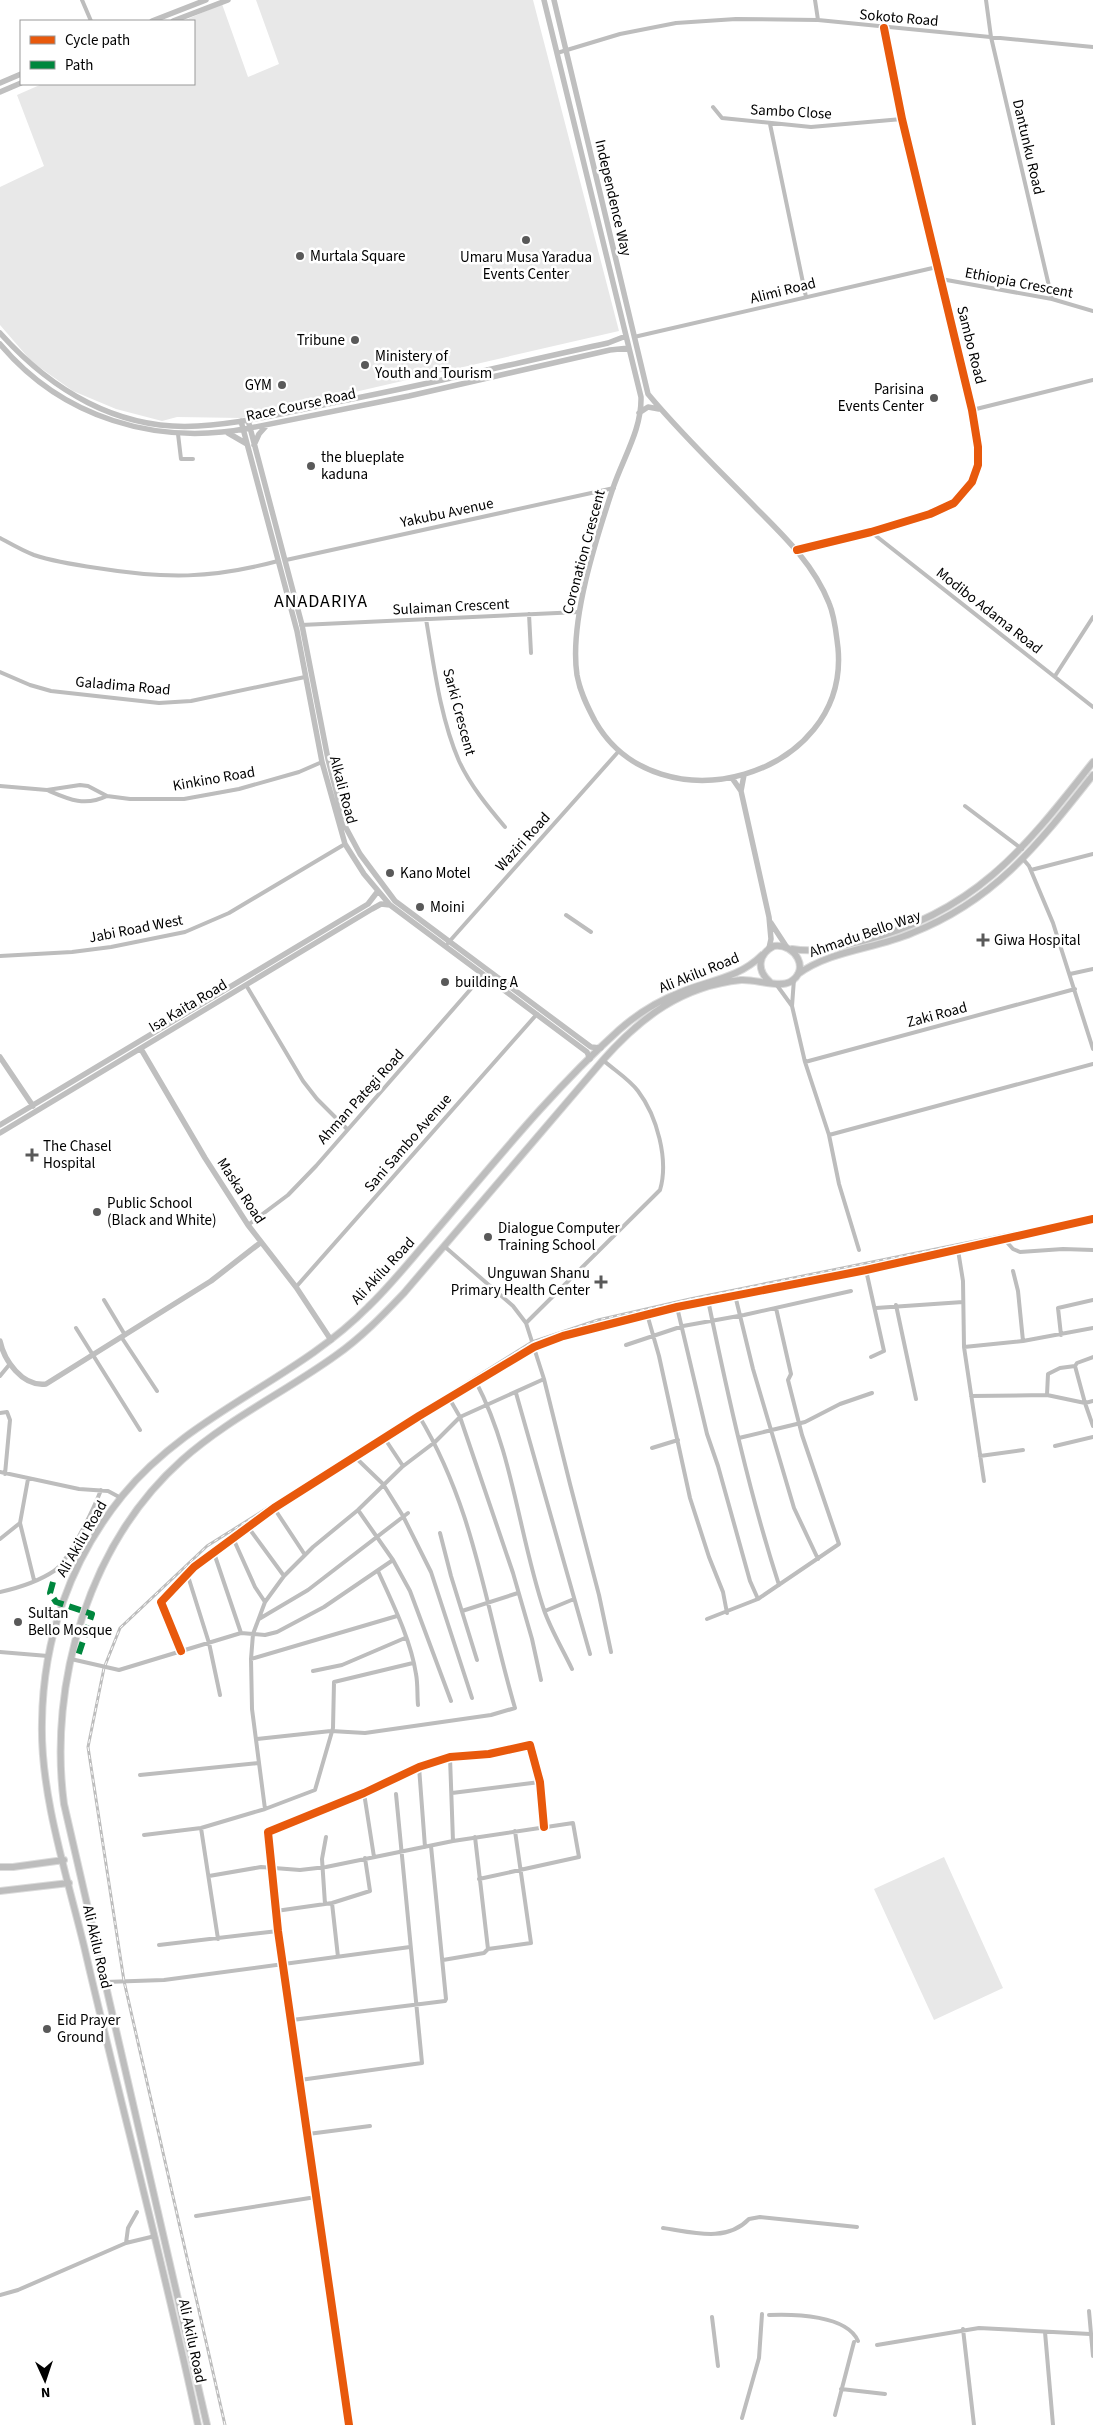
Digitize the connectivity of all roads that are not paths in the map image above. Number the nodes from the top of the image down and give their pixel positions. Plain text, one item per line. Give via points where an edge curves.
1 (82, 0) edge
2 (206, 0) edge
3 (228, 0) edge
4 (544, 0) edge
5 (554, 0) edge
6 (815, 0) edge
7 (986, 0) edge
8 (92, 20) edge
9 (155, 20) edge
10 (176, 20) edge
11 (818, 20) junction
12 (884, 28) junction
13 (991, 37) junction
14 (1093, 47) edge
15 (566, 51) junction
16 (557, 53) junction
17 (20, 74) edge
18 (0, 83) edge
19 (20, 83) edge
20 (0, 92) edge
21 (713, 107) dead end
22 (902, 119) junction
23 (770, 124) junction
24 (937, 267) junction
25 (941, 279) junction
26 (806, 297) junction
27 (1052, 299) junction
28 (1093, 310) edge
29 (0, 333) edge
30 (626, 336) junction
31 (634, 337) junction
32 (0, 344) edge
33 (629, 348) junction
34 (1093, 380) edge
35 (640, 389) joint
36 (652, 399) joint
37 (972, 410) junction
38 (663, 412) junction
39 (639, 413) junction
40 (248, 420) junction
41 (241, 421) junction
42 (267, 425) junction
43 (247, 429) junction
44 (226, 432) junction
45 (178, 434) junction
46 (247, 444) junction
47 (254, 445) junction
48 (193, 459) dead end
49 (614, 488) junction
50 (871, 532) junction
51 (0, 538) edge
52 (797, 550) junction
53 (286, 560) junction
54 (278, 561) junction
55 (579, 612) junction
56 (529, 614) junction
57 (1093, 617) edge
58 (426, 619) junction
59 (302, 624) junction
60 (295, 625) junction
61 (531, 652) dead end
62 (0, 672) edge
63 (1055, 676) junction
64 (305, 677) junction
65 (1093, 707) edge
66 (618, 752) junction
67 (322, 762) junction
68 (1093, 762) edge
69 (744, 775) junction
70 (1093, 775) edge
71 (732, 778) junction
72 (0, 786) edge
73 (47, 790) junction
74 (741, 791) junction
75 (107, 796) junction
76 (965, 806) dead end
77 (504, 827) dead end
78 (345, 844) junction
79 (1022, 849) junction
80 (1093, 854) edge
81 (1023, 859) junction
82 (1031, 870) junction
83 (378, 891) junction
84 (390, 906) junction
85 (566, 915) dead end
86 (769, 917) junction
87 (591, 932) dead end
88 (446, 946) junction
89 (788, 947) junction
90 (769, 948) junction
91 (298, 950) junction
92 (763, 954) junction
93 (0, 956) edge
94 (1093, 969) edge
95 (1070, 974) junction
96 (483, 975) junction
97 (796, 976) junction
98 (773, 983) junction
99 (246, 986) junction
100 (1075, 990) junction
101 (792, 1006) junction
102 (537, 1014) junction
103 (601, 1048) junction
104 (141, 1049) junction
105 (1093, 1049) edge
106 (0, 1057) edge
107 (590, 1059) junction
108 (603, 1060) junction
109 (805, 1062) junction
110 (1093, 1064) edge
111 (33, 1106) junction
112 (0, 1125) edge
113 (347, 1129) junction
114 (0, 1133) edge
115 (829, 1135) junction
116 (1093, 1219) edge
117 (248, 1225) junction
118 (1004, 1239) junction
119 (260, 1243) junction
120 (444, 1246) junction
121 (859, 1250) dead end
122 (958, 1250) junction
123 (1093, 1250) edge
124 (866, 1270) junction
125 (1012, 1271) dead end
126 (296, 1287) junction
127 (851, 1291) dead end
128 (735, 1294) junction
129 (104, 1300) dead end
130 (708, 1300) junction
131 (1093, 1300) edge
132 (963, 1302) junction
133 (896, 1305) junction
134 (677, 1307) junction
135 (776, 1308) junction
136 (876, 1308) junction
137 (647, 1314) junction
138 (740, 1316) junction
139 (713, 1321) junction
140 (526, 1323) junction
141 (683, 1326) junction
142 (76, 1328) dead end
143 (1093, 1328) edge
144 (1061, 1334) junction
145 (124, 1336) junction
146 (654, 1336) junction
147 (331, 1340) junction
148 (0, 1341) edge
149 (1023, 1341) junction
150 (626, 1345) dead end
151 (534, 1347) junction
152 (964, 1347) junction
153 (94, 1354) junction
154 (871, 1357) dead end
155 (1093, 1357) edge
156 (9, 1365) junction
157 (1075, 1366) junction
158 (0, 1376) edge
159 (544, 1379) junction
160 (476, 1382) junction
161 (157, 1391) dead end
162 (516, 1393) junction
163 (872, 1393) dead end
164 (1047, 1395) junction
165 (971, 1396) junction
166 (449, 1398) junction
167 (916, 1398) dead end
168 (1093, 1400) edge
169 (488, 1404) junction
170 (1084, 1404) junction
171 (0, 1413) edge
172 (419, 1416) junction
173 (460, 1416) junction
174 (799, 1424) junction
175 (1093, 1426) edge
176 (140, 1430) dead end
177 (771, 1432) junction
178 (1093, 1437) edge
179 (385, 1438) junction
180 (739, 1438) junction
181 (678, 1440) junction
182 (435, 1442) junction
183 (1055, 1446) dead end
184 (652, 1448) dead end
185 (1023, 1450) dead end
186 (980, 1456) junction
187 (355, 1457) junction
188 (403, 1466) junction
189 (0, 1472) edge
190 (5, 1474) junction
191 (28, 1479) junction
192 (984, 1481) dead end
193 (383, 1484) junction
194 (101, 1490) junction
195 (121, 1498) junction
196 (274, 1508) junction
197 (358, 1510) junction
198 (408, 1514) dead end
199 (402, 1516) junction
200 (20, 1522) junction
201 (248, 1527) junction
202 (440, 1533) dead end
203 (376, 1536) junction
204 (0, 1538) edge
205 (233, 1538) junction
206 (214, 1553) junction
207 (305, 1555) junction
208 (818, 1559) junction
209 (393, 1560) junction
210 (378, 1571) junction
211 (187, 1573) junction
212 (284, 1576) junction
213 (34, 1580) junction
214 (779, 1586) junction
215 (0, 1592) edge
216 (518, 1593) junction
217 (574, 1599) junction
218 (758, 1599) junction
219 (265, 1602) junction
220 (490, 1602) junction
221 (462, 1610) junction
222 (544, 1611) junction
223 (727, 1613) junction
224 (397, 1616) junction
225 (259, 1619) junction
226 (708, 1619) dead end
227 (240, 1633) junction
228 (253, 1634) junction
229 (405, 1638) junction
230 (209, 1643) junction
231 (181, 1651) junction
232 (0, 1652) edge
233 (611, 1652) dead end
234 (590, 1654) dead end
235 (48, 1656) junction
236 (71, 1659) junction
237 (251, 1659) junction
238 (478, 1660) dead end
239 (413, 1663) junction
240 (572, 1669) dead end
241 (313, 1671) dead end
242 (541, 1680) dead end
243 (220, 1695) dead end
244 (472, 1698) dead end
245 (451, 1701) dead end
246 (418, 1705) dead end
247 (331, 1731) junction
248 (257, 1739) junction
249 (450, 1757) junction
250 (259, 1763) junction
251 (419, 1767) junction
252 (140, 1775) dead end
253 (540, 1782) junction
254 (364, 1793) junction
255 (452, 1793) junction
256 (396, 1794) dead end
257 (265, 1810) junction
258 (544, 1827) junction
259 (201, 1828) junction
260 (515, 1831) junction
261 (144, 1834) dead end
262 (326, 1837) dead end
263 (475, 1838) junction
264 (453, 1841) junction
265 (431, 1846) junction
266 (425, 1847) junction
267 (403, 1850) junction
268 (374, 1857) junction
269 (365, 1858) junction
270 (64, 1860) junction
271 (0, 1867) edge
272 (272, 1867) junction
273 (323, 1867) junction
274 (521, 1870) junction
275 (209, 1876) junction
276 (479, 1879) junction
277 (69, 1883) junction
278 (0, 1891) edge
279 (332, 1903) junction
280 (325, 1904) junction
281 (276, 1911) junction
282 (278, 1931) junction
283 (218, 1939) junction
284 (159, 1945) dead end
285 (410, 1947) junction
286 (488, 1950) junction
287 (338, 1957) junction
288 (443, 1960) junction
289 (283, 1964) junction
290 (105, 1982) junction
291 (416, 2004) junction
292 (292, 2020) junction
293 (300, 2080) junction
294 (370, 2126) dead end
295 (308, 2134) junction
296 (316, 2197) junction
297 (136, 2212) dead end
298 (196, 2216) dead end
299 (857, 2227) dead end
300 (663, 2228) dead end
301 (155, 2236) junction
302 (126, 2243) junction
303 (0, 2295) edge
304 (1088, 2311) dead end
305 (762, 2314) dead end
306 (769, 2316) dead end
307 (712, 2317) dead end
308 (963, 2329) junction
309 (1045, 2332) junction
310 (1090, 2334) junction
311 (877, 2345) dead end
312 (191, 2351) junction
313 (183, 2353) junction
314 (1093, 2356) edge
315 (718, 2366) dead end
316 (841, 2389) junction
317 (885, 2394) dead end
318 (835, 2415) dead end
319 (742, 2418) dead end
320 (198, 2425) edge
321 (207, 2425) edge
322 (349, 2425) edge
323 (974, 2425) edge
324 (1053, 2425) edge

1 - 8 street
2 - 9 main road
3 - 10 main road
4 - 16 main road, Independence Way
5 - 15 main road, Independence Way
6 - 11 street
7 - 13 street, Dantunku Road
11 - 12 street, Sokoto Road
11 - 15 street, Sokoto Road via 676,23 620,34
12 - 13 street, Sokoto Road
12 - 22 street, Sambo Road
13 - 14 street, Sokoto Road
13 - 27 street, Dantunku Road
15 - 16 street, Sokoto Road
15 - 31 main road, Independence Way
16 - 30 main road, Independence Way
17 - 18 main road
19 - 20 main road
21 - 23 street, Sambo Close via 722,118
22 - 23 street, Sambo Close via 811,127
22 - 24 street, Sambo Road
23 - 26 street
24 - 25 street, Sambo Road
24 - 26 street, Alimi Road
25 - 27 street, Ethiopia Crescent
25 - 37 street, Sambo Road
26 - 31 street, Alimi Road
27 - 28 street, Ethiopia Crescent
29 - 41 main road, Race Course Road via 51,382 109,412 146,422 179,426
30 - 33 main road, Independence Way
30 - 40 main road, Race Course Road via 479,374
31 - 36 main road, Independence Way via 646,389
32 - 45 main road, Race Course Road via 26,372 68,402 115,422
33 - 35 main road, Independence Way
33 - 42 main road, Race Course Road
34 - 37 street
35 - 39 main road, Coronation Crescent
36 - 38 main road, Coronation Crescent
37 - 50 street, Sambo Road via 978,464 964,493 954,503 930,514
38 - 39 main road via 651,406
38 - 52 main road, Coronation Crescent
39 - 49 main road, Coronation Crescent via 635,433
40 - 41 main road, Race Course Road
40 - 43 main road, Alkali Road
41 - 43 main road, Alkali Road
42 - 43 main road, Race Course Road
42 - 47 main road
43 - 44 main road, Race Course Road
43 - 46 main road, Alkali Road
43 - 47 main road, Alkali Road
44 - 45 main road, Race Course Road
44 - 46 main road
45 - 48 street via 181,459
46 - 54 main road, Alkali Road
47 - 53 main road, Alkali Road
49 - 53 street, Yakubu Avenue
49 - 55 main road, Coronation Crescent
50 - 52 street, Sambo Road
50 - 63 street, Modibo Adama Road
51 - 54 street via 33,554 63,563 148,576 208,575
52 - 69 main road, Coronation Crescent via 830,604 836,625 838,680 825,714 807,739 777,762
53 - 59 main road, Alkali Road
54 - 60 main road, Alkali Road
55 - 56 street, Sulaiman Crescent
55 - 66 main road, Coronation Crescent via 575,649 577,676 584,701
56 - 58 street, Sulaiman Crescent
56 - 61 street
57 - 63 street
58 - 59 street, Sulaiman Crescent
58 - 77 street, Sarki Crescent via 445,716 459,760 477,792
59 - 60 street, Sulaiman Crescent
59 - 88 main road, Alkali Road via 328,759 345,826 370,870 395,901
60 - 64 main road, Alkali Road
62 - 64 street, Galadima Road via 51,690 159,703 191,701
63 - 65 street, Modibo Adama Road
64 - 67 main road, Alkali Road
66 - 71 main road, Coronation Crescent via 654,773 679,779
66 - 88 street, Waziri Road
67 - 75 street, Kinkino Road via 239,789 184,799
67 - 78 main road, Alkali Road
68 - 79 main road, Ahmadu Bello Way
69 - 71 main road, Coronation Crescent
69 - 74 main road
70 - 81 main road, Ahmadu Bello Way
71 - 74 main road
72 - 73 street, Kinkino Road
73 - 75 street, Kinkino Road via 80,785
73 - 75 street, Kinkino Road via 83,802
74 - 86 main road
76 - 79 street
78 - 83 main road, Alkali Road
78 - 93 street, Jabi Road West via 229,912 185,932 111,947
79 - 89 main road, Ahmadu Bello Way via 971,894 901,930 813,952
80 - 82 street
81 - 82 street
81 - 97 main road, Ahmadu Bello Way via 979,898 934,923 889,942 817,962
82 - 95 street
83 - 84 main road, Alkali Road
83 - 91 main road, Isa Kaita Road via 368,904
84 - 88 main road, Alkali Road
84 - 91 main road, Isa Kaita Road via 381,904
85 - 87 street
86 - 89 main road
86 - 90 main road
88 - 96 main road, Alkali Road
88 - 103 main road, Alkali Road via 591,1047
89 - 90 main road
89 - 97 main road via 798,957
90 - 92 main road
91 - 99 main road, Isa Kaita Road
91 - 111 main road, Isa Kaita Road
92 - 98 main road via 762,972
92 - 103 main road, Ali Akilu Road via 740,972 685,990 651,1006
94 - 95 street
95 - 100 street
96 - 102 main road, Alkali Road
96 - 113 street, Ahman Pategi Road
97 - 98 main road via 786,984
97 - 101 street
98 - 101 street
98 - 108 main road, Ali Akilu Road via 740,980 677,998 650,1013
99 - 104 main road, Isa Kaita Road
99 - 113 street via 303,1081
100 - 105 street
100 - 109 street, Zaki Road
101 - 109 street
102 - 107 main road, Alkali Road via 587,1052
102 - 126 street, Sani Sambo Avenue
103 - 107 main road, Ali Akilu Road
104 - 114 main road, Isa Kaita Road
104 - 117 main road, Maska Road
106 - 111 main road
107 - 147 main road, Ali Akilu Road via 569,1076 379,1296
108 - 120 main road, Ali Akilu Road
108 - 140 street via 637,1089 649,1110 662,1155 663,1180 660,1190
109 - 115 street
110 - 115 street
111 - 112 main road, Isa Kaita Road
113 - 117 street, Ahman Pategi Road via 288,1195
115 - 121 street via 839,1184
116 - 118 street
117 - 119 main road, Maska Road
118 - 122 street
118 - 123 street via 1020,1252
119 - 126 main road, Maska Road
119 - 145 main road via 231,1267
120 - 140 street via 512,1306
120 - 236 main road, Ali Akilu Road via 355,1341 207,1441 159,1483 132,1516 103,1567
122 - 124 street
122 - 132 street
124 - 128 street
124 - 136 street
125 - 149 street via 1018,1291
126 - 147 main road, Maska Road
127 - 135 street
128 - 130 street
128 - 138 street
129 - 145 street
130 - 134 street
130 - 139 street
131 - 144 street via 1058,1308
132 - 133 street
132 - 152 street
133 - 136 street
133 - 167 street
134 - 137 street
134 - 141 street
135 - 138 street
135 - 174 street
136 - 154 street via 884,1351
137 - 146 street
137 - 151 street
138 - 139 street
138 - 177 street
139 - 141 street
139 - 180 street
140 - 151 street
141 - 146 street
141 - 218 street via 707,1434
142 - 153 street
143 - 144 street
144 - 149 street
145 - 153 main road
145 - 161 street
146 - 150 street
146 - 181 street
147 - 195 main road, Ali Akilu Road via 184,1437 150,1466
148 - 156 main road
149 - 152 street
151 - 159 street
151 - 160 street
152 - 165 street
153 - 156 main road via 46,1384 22,1375
153 - 176 street
155 - 157 street via 1077,1362
156 - 158 street
157 - 164 street via 1048,1374
157 - 170 street
159 - 162 street
159 - 233 street
160 - 166 street
160 - 169 street
162 - 169 street
162 - 217 street
163 - 174 street
164 - 165 street
164 - 170 street
165 - 186 street
166 - 172 street
166 - 173 street
168 - 170 street
169 - 173 street
169 - 222 street
170 - 175 street
171 - 190 street via 7,1412 10,1420
172 - 179 street
172 - 182 street
173 - 182 street
173 - 216 street
174 - 177 street
174 - 208 street via 839,1544
177 - 180 street
177 - 208 street via 794,1508
178 - 183 street
179 - 187 street
179 - 188 street
180 - 214 street
181 - 184 street
181 - 223 street via 690,1498 708,1557 723,1592
182 - 188 street
182 - 220 street via 475,1546
185 - 186 street
186 - 192 street
187 - 193 street
187 - 196 street
188 - 193 street
189 - 190 street
190 - 191 street
191 - 194 street
191 - 200 street
193 - 197 street
193 - 199 street
194 - 195 street
194 - 213 street via 90,1517 60,1566
195 - 235 main road, Ali Akilu Road via 75,1571 60,1607
196 - 201 street
196 - 207 street
197 - 203 street
197 - 207 street
198 - 199 street
199 - 203 street
199 - 244 street via 431,1572
200 - 204 street
200 - 213 street
201 - 205 street
201 - 212 street
202 - 221 street
203 - 209 street
203 - 225 street via 308,1590
205 - 206 street
205 - 219 street
206 - 211 street
206 - 227 street
207 - 212 street
208 - 214 street
209 - 210 street
209 - 245 street via 410,1591
210 - 224 street
210 - 228 street via 324,1607 276,1632
211 - 230 street
211 - 231 street via 160,1602
212 - 219 street
213 - 215 street
214 - 218 street
216 - 220 street
216 - 242 street
217 - 222 street
217 - 234 street
218 - 223 street
219 - 225 street
220 - 221 street
220 - 247 street via 515,1708 491,1715 365,1733
221 - 238 street
222 - 240 street
223 - 226 street
224 - 229 street
224 - 237 street
225 - 228 street
227 - 228 street
227 - 230 street
228 - 237 street
229 - 239 street
229 - 241 street via 342,1665
230 - 231 street
230 - 243 street
231 - 236 street via 119,1670
232 - 235 street
235 - 270 main road, Ali Akilu Road via 42,1747
236 - 290 main road, Ali Akilu Road via 61,1729 61,1781 71,1839
237 - 248 street via 251,1696
239 - 246 street
239 - 247 street via 335,1681
247 - 248 street
247 - 257 street via 315,1790
248 - 250 street
249 - 251 street
249 - 253 street via 488,1754 530,1745
249 - 255 street
250 - 252 street
250 - 257 street
251 - 254 street
251 - 266 street
253 - 255 street
253 - 258 street
254 - 268 street
254 - 272 street via 268,1832
255 - 264 street
256 - 267 street
257 - 259 street
258 - 260 street
258 - 274 street via 573,1823 579,1857
259 - 261 street
259 - 275 street
260 - 263 street
260 - 274 street
262 - 273 street
263 - 264 street
263 - 276 street
264 - 265 street
265 - 266 street
265 - 288 street
266 - 267 street
267 - 268 street
267 - 285 street
268 - 269 street
269 - 273 street
269 - 279 street via 370,1892
270 - 271 main road
270 - 277 main road, Ali Akilu Road
272 - 273 street via 300,1870
272 - 275 street
272 - 281 street
273 - 280 street
274 - 276 street
274 - 286 street via 531,1943
275 - 283 street
276 - 286 street
277 - 278 main road
277 - 301 main road, Ali Akilu Road
279 - 280 street
279 - 287 street
280 - 281 street
281 - 282 street
282 - 283 street
282 - 289 street
283 - 284 street
285 - 287 street
285 - 291 street
286 - 288 street
287 - 289 street
288 - 291 street via 446,1999
289 - 290 street via 164,1980
289 - 292 street
290 - 312 main road, Ali Akilu Road
291 - 292 street
291 - 293 street via 422,2063
292 - 293 street
293 - 295 street
294 - 295 street
295 - 296 street
296 - 298 street
296 - 322 street
297 - 302 street via 128,2228
299 - 300 street via 760,2217 748,2218 741,2226 715,2236
301 - 302 street
301 - 313 main road, Ali Akilu Road
302 - 303 street
304 - 310 street
305 - 319 street via 759,2358
306 - 316 street via 786,2314 842,2323 855,2333 856,2341
307 - 315 street
308 - 309 street
308 - 311 street
308 - 323 street
309 - 310 street
309 - 324 street
310 - 314 street
312 - 313 main road
312 - 321 main road, Ali Akilu Road
313 - 320 main road, Ali Akilu Road
316 - 317 street
316 - 318 street

